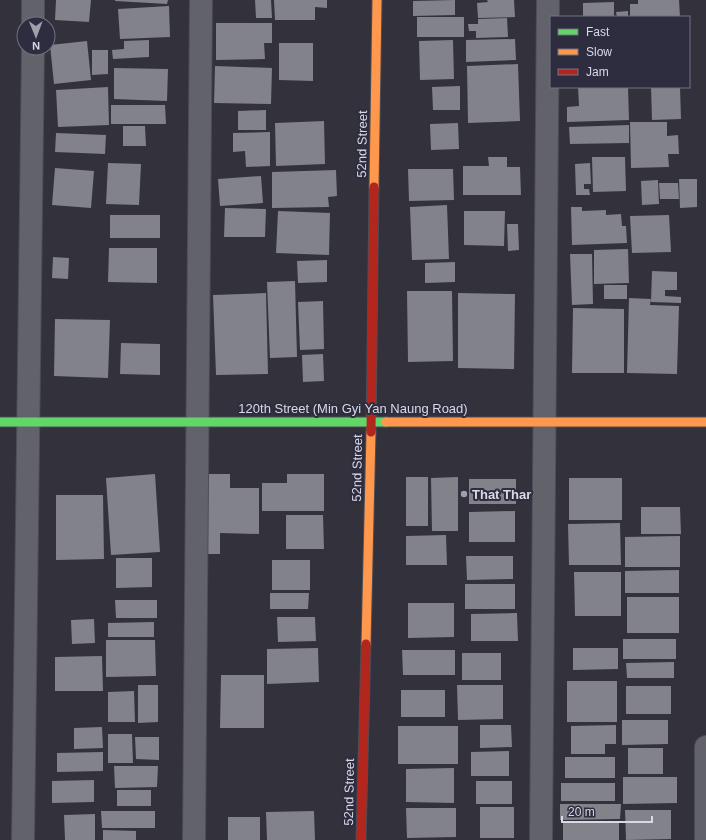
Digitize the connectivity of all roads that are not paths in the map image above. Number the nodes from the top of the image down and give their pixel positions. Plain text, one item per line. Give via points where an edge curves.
1 (33, 0) edge
2 (201, 0) edge
3 (377, 0) edge
4 (548, 0) edge
5 (33, 16) edge
6 (33, 56) edge
7 (546, 420) junction
8 (0, 422) edge
9 (29, 422) junction
10 (371, 422) junction
11 (706, 422) edge
12 (196, 423) junction
13 (706, 747) edge
14 (23, 840) edge
15 (194, 840) edge
16 (361, 840) edge
17 (542, 840) edge
18 (706, 840) edge

1 - 5 street
2 - 12 street
3 - 10 street, 52nd Street
4 - 7 street
6 - 9 street
7 - 10 street, 120th Street (Min Gyi Yan Naung Road)
7 - 11 street, 120th Street (Min Gyi Yan Naung Road)
7 - 17 street
8 - 9 street, 120th Street (Min Gyi Yan Naung Road)
9 - 12 street, 120th Street (Min Gyi Yan Naung Road)
9 - 14 street
10 - 12 street, 120th Street (Min Gyi Yan Naung Road)
10 - 16 street, 52nd Street
12 - 15 street
13 - 18 street

